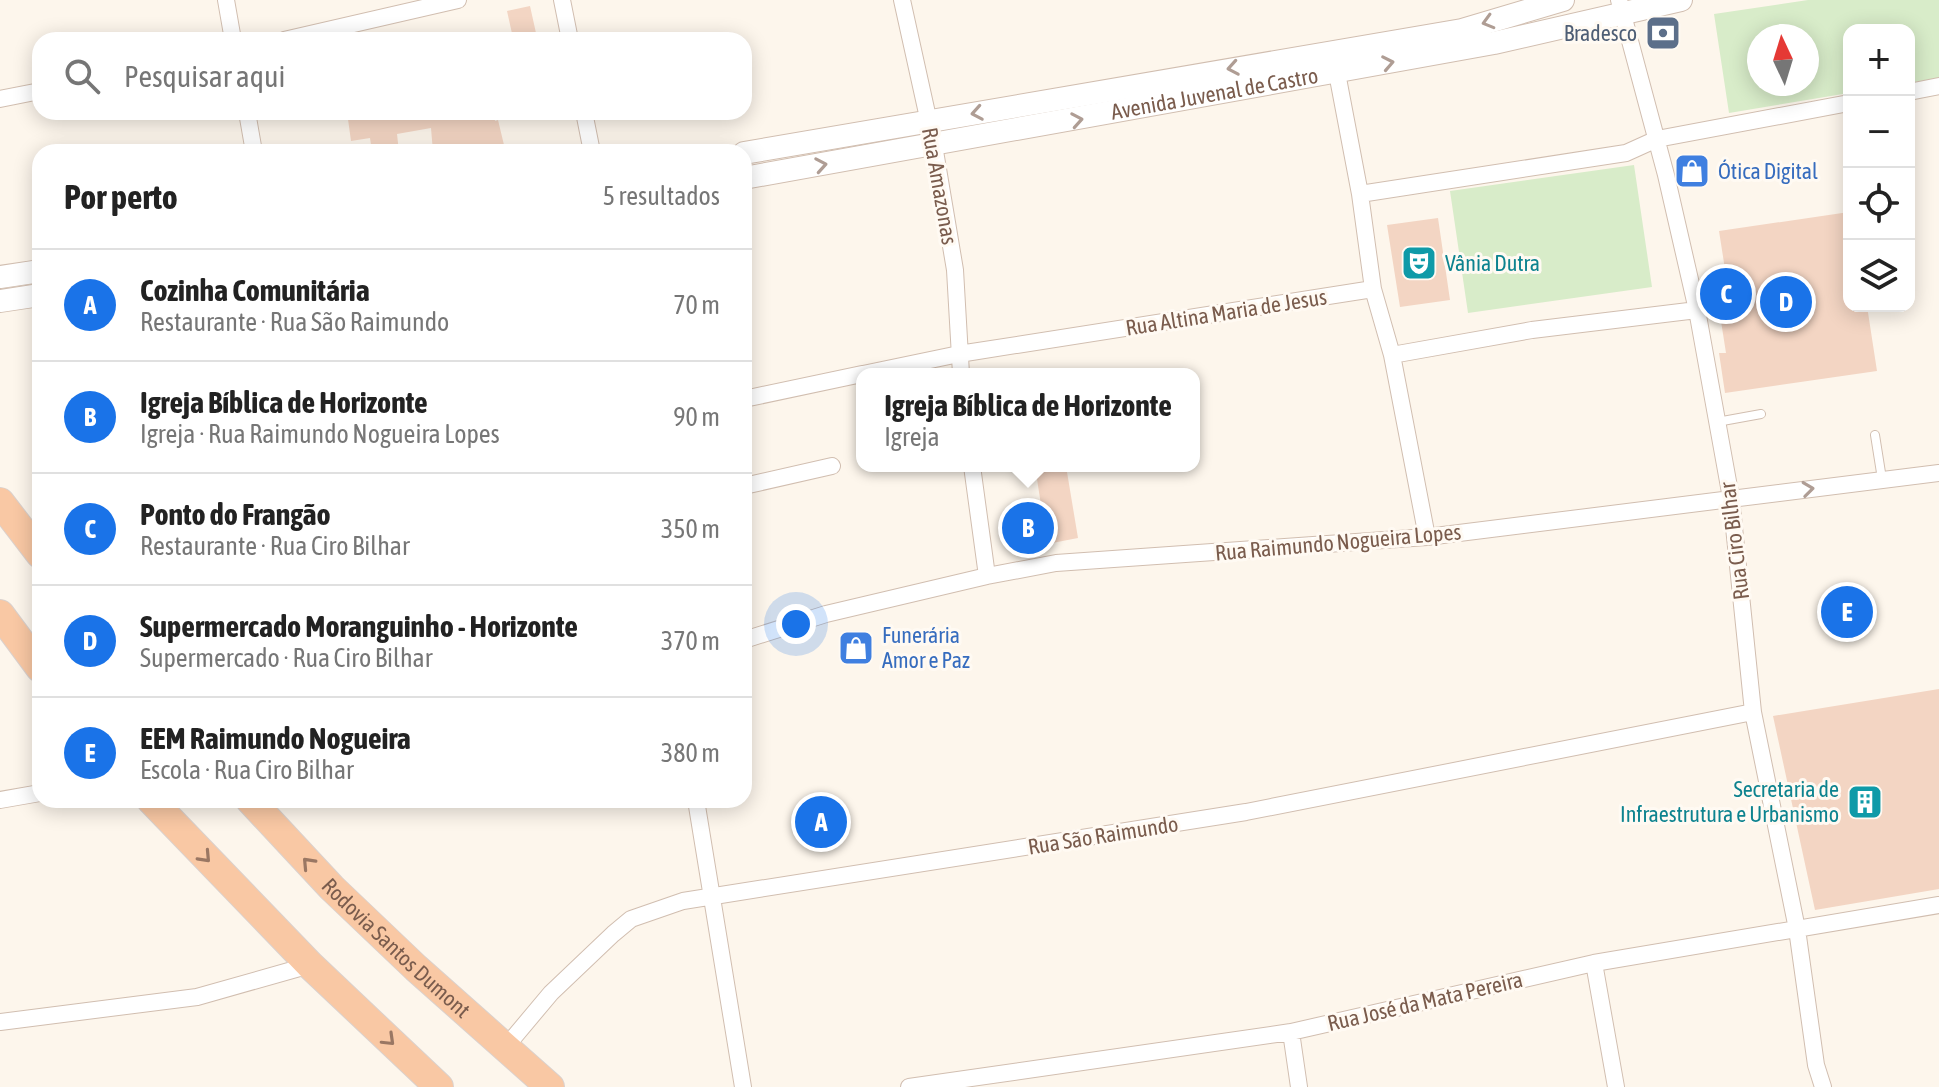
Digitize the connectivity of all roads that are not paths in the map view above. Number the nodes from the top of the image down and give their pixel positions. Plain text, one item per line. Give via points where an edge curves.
1 (226, 0) edge
2 (458, 0) edge
3 (562, 0) edge
4 (902, 0) edge
5 (1563, 0) edge
6 (1681, 0) edge
7 (1620, 6) edge
8 (232, 32) edge
9 (319, 32) edge
10 (568, 32) edge
11 (1337, 73) junction
12 (1939, 86) edge
13 (1915, 91) edge
14 (32, 93) edge
15 (0, 99) edge
16 (1843, 104) edge
17 (248, 120) edge
18 (586, 120) edge
19 (928, 121) junction
20 (1657, 139) junction
21 (253, 144) edge
22 (590, 144) edge
23 (934, 145) junction
24 (752, 152) edge
25 (752, 177) edge
26 (1360, 194) junction
27 (32, 272) edge
28 (0, 277) edge
29 (1373, 289) junction
30 (32, 296) edge
31 (0, 301) edge
32 (1697, 310) junction
33 (959, 354) junction
34 (1392, 355) junction
35 (892, 368) edge
36 (960, 368) edge
37 (856, 375) edge
38 (752, 397) edge
39 (1761, 414) dead end
40 (1717, 422) junction
41 (1875, 435) dead end
42 (832, 466) dead end
43 (973, 472) edge
44 (1939, 473) edge
45 (1882, 480) junction
46 (752, 484) edge
47 (1731, 498) junction
48 (0, 502) edge
49 (1427, 537) junction
50 (32, 544) edge
51 (987, 576) junction
52 (0, 614) edge
53 (752, 637) edge
54 (32, 657) edge
55 (1753, 712) junction
56 (32, 794) edge
57 (0, 800) edge
58 (159, 808) edge
59 (257, 808) edge
60 (697, 808) edge
61 (710, 898) junction
62 (1939, 905) edge
63 (1797, 929) junction
64 (1594, 963) junction
65 (310, 965) junction
66 (0, 1022) edge
67 (1291, 1032) junction
68 (504, 1049) junction
69 (962, 1084) edge
70 (439, 1087) edge
71 (550, 1087) edge
72 (743, 1087) edge
73 (909, 1087) edge
74 (1299, 1087) edge
75 (1616, 1087) edge
76 (1823, 1087) edge

1 - 8 street
2 - 9 street
3 - 10 street
4 - 19 street, Rua Amazonas
5 -> 19 street, Avenida Juvenal de Castro via 1462,30
6 - 7 street, Avenida Juvenal de Castro
11 -> 7 street, Avenida Juvenal de Castro via 1494,43
7 - 20 street, Rua Ciro Bilhar
23 -> 11 street, Avenida Juvenal de Castro
11 - 26 street
12 - 13 street
14 - 15 street
16 - 20 street
17 - 21 street
18 - 22 street
19 - 23 street, Rua Amazonas
19 - 24 street, Avenida Juvenal de Castro
20 - 26 street via 1626,153
20 - 32 street, Rua Ciro Bilhar
25 -> 23 street, Avenida Juvenal de Castro
23 - 33 street, Rua Amazonas via 955,270
26 - 29 street
27 - 28 street
29 - 33 street, Rua Altina Maria de Jesus
29 - 34 street
30 - 31 street
32 - 34 street via 1532,330
32 - 40 street, Rua Ciro Bilhar
33 - 35 street, Rua Altina Maria de Jesus
33 - 36 street, Rua Amazonas
34 - 49 street
37 - 38 street, Rua Altina Maria de Jesus
39 - 40 lane
40 - 47 street, Rua Ciro Bilhar
41 - 45 lane
42 - 46 street
43 - 51 street
44 - 45 street, Rua Raimundo Nogueira Lopes
47 -> 45 street, Rua Raimundo Nogueira Lopes
47 - 49 street, Rua Raimundo Nogueira Lopes
47 - 55 street, Rua Ciro Bilhar
48 - 50 highway
49 - 51 street, Rua Raimundo Nogueira Lopes via 1056,563
51 - 53 street, Rua Raimundo Nogueira Lopes
52 - 54 highway
55 - 61 street, Rua São Raimundo via 1246,812
55 - 63 street, Rua Ciro Bilhar
56 - 57 street
58 -> 65 highway
68 -> 59 highway, Rodovia Santos Dumont via 332,888
60 - 61 street
61 - 68 street, Rua São Raimundo via 683,901 631,919 579,964
61 - 72 street
62 - 63 street, Rua José da Mata Pereira
63 - 64 street, Rua José da Mata Pereira
63 - 76 street, Rua Ciro Bilhar
64 - 67 street, Rua José da Mata Pereira
64 - 75 street
65 - 66 street via 197,997
65 -> 70 highway
67 - 69 street, Rua José da Mata Pereira
67 - 74 street
68 - 71 highway, Rodovia Santos Dumont
69 - 73 street, Rua José da Mata Pereira

